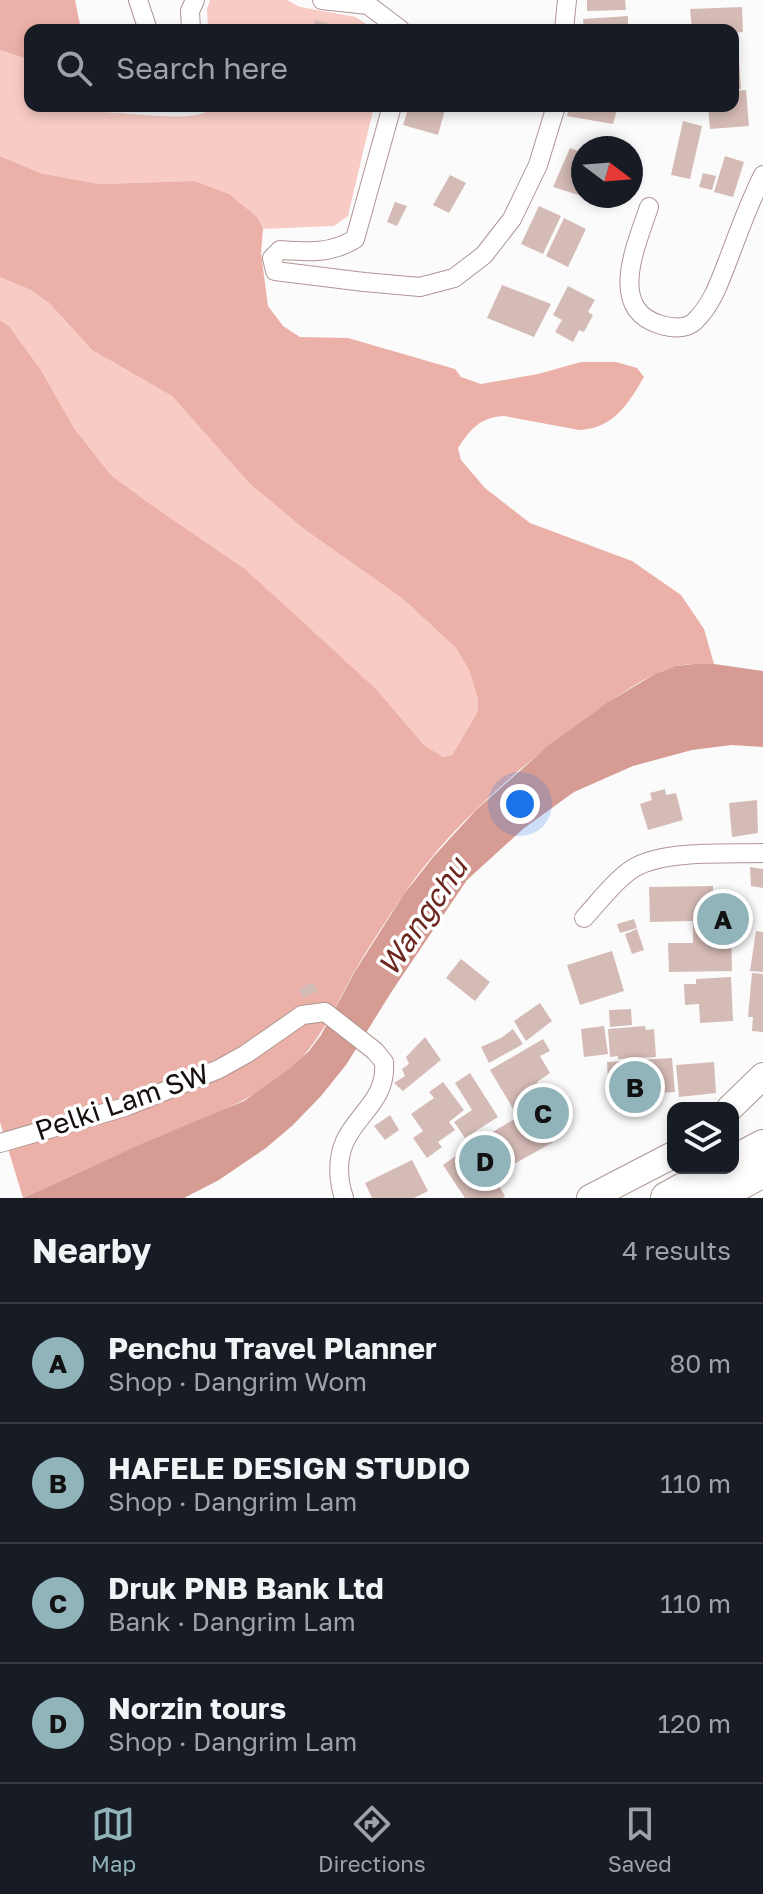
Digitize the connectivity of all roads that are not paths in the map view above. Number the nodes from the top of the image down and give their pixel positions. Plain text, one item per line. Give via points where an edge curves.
1 (138, 0) edge
2 (195, 0) edge
3 (322, 0) edge
4 (567, 0) edge
5 (146, 24) edge
6 (191, 24) edge
7 (393, 24) edge
8 (565, 24) edge
9 (390, 112) edge
10 (554, 112) edge
11 (763, 175) edge
12 (649, 207) dead end
13 (763, 853) edge
14 (584, 918) dead end
15 (763, 1076) edge
16 (736, 1102) edge
17 (0, 1143) edge
18 (763, 1146) edge
19 (667, 1158) edge
20 (739, 1159) edge
21 (763, 1171) edge
22 (711, 1174) edge
23 (344, 1198) edge
24 (590, 1198) edge
25 (667, 1198) edge
26 (713, 1198) edge

1 - 5 street
2 - 6 street
3 - 7 street via 368,5
4 - 8 street
9 - 10 street via 355,239 326,251 280,250 272,258 275,271 420,287 454,278 484,255 512,219 538,165
11 - 12 street via 711,302 692,324 673,329 648,321 630,299 629,268
13 - 14 street via 647,861 629,871
15 - 16 street
17 - 23 street, Pelki Lam SW via 170,1089 246,1054 302,1015 325,1012 384,1062 376,1099 339,1156
18 - 20 highway
19 - 24 street
21 - 26 highway
22 - 25 highway

